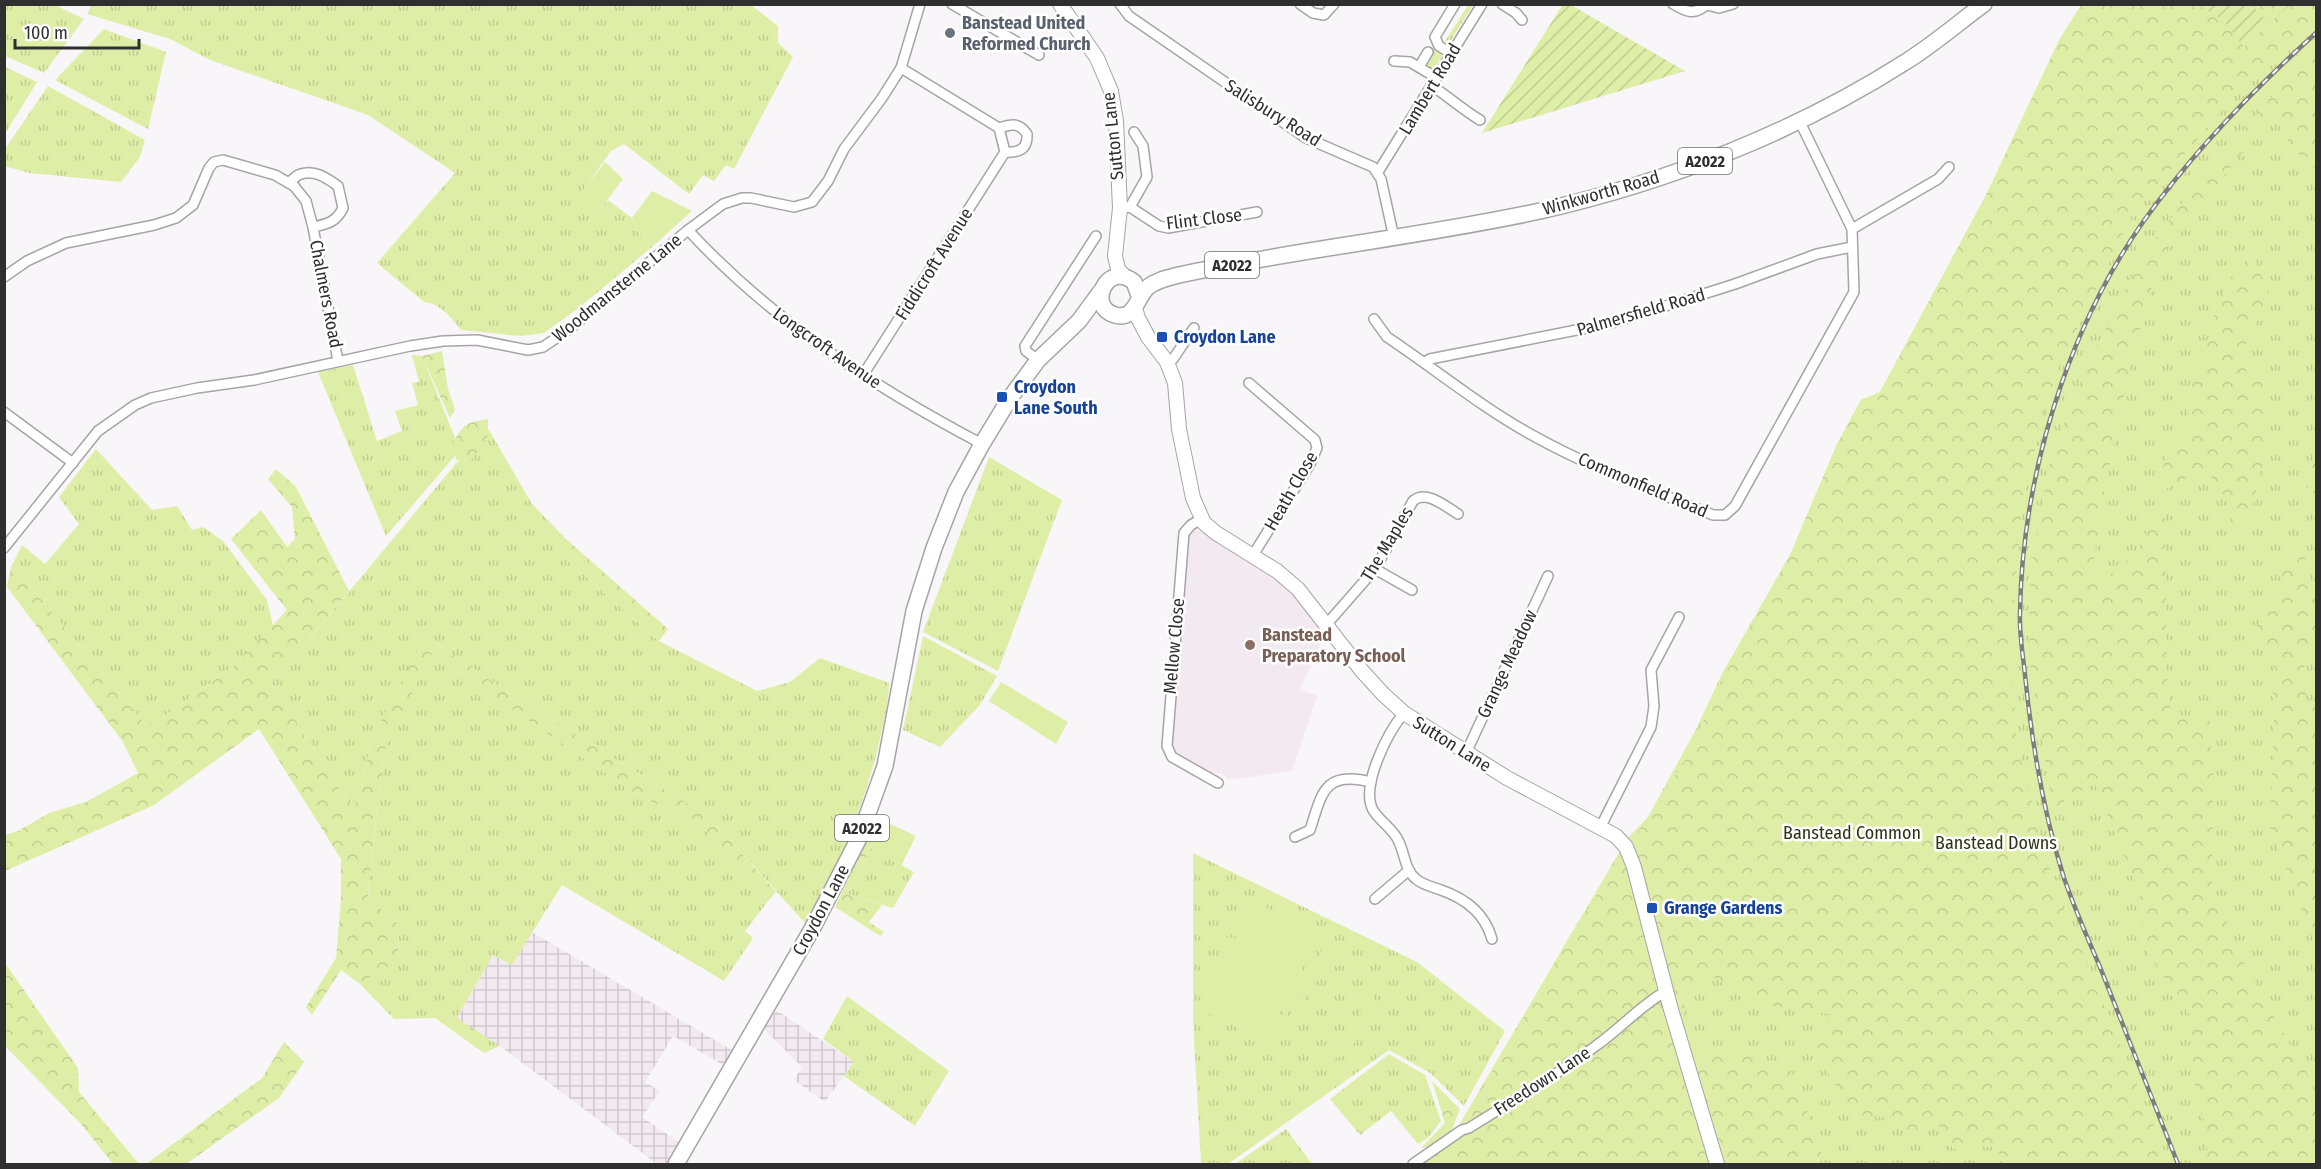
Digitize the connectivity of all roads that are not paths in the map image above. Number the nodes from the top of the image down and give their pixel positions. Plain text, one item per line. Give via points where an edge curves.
1 (920, 4) edge
2 (952, 4) edge
3 (1060, 4) edge
4 (1120, 4) edge
5 (1300, 4) edge
6 (1334, 4) edge
7 (1455, 4) edge
8 (1482, 4) edge
9 (1502, 4) edge
10 (1673, 4) edge
11 (1733, 4) edge
12 (1984, 4) edge
13 (1707, 5) edge
14 (1522, 20) dead end
15 (1428, 52) dead end
16 (1452, 54) junction
17 (1039, 55) dead end
18 (1394, 61) dead end
19 (1419, 67) junction
20 (901, 68) junction
21 (1435, 82) junction
22 (1480, 120) dead end
23 (1799, 120) junction
24 (999, 128) junction
25 (1134, 132) dead end
26 (1005, 152) junction
27 (1949, 167) dead end
28 (1378, 172) junction
29 (289, 183) junction
30 (1125, 208) junction
31 (1257, 212) dead end
32 (313, 228) junction
33 (688, 230) junction
34 (1851, 230) junction
35 (1096, 236) dead end
36 (1394, 238) junction
37 (1116, 244) junction
38 (1852, 247) junction
39 (1179, 275) junction
40 (4, 277) edge
41 (1127, 278) junction
42 (1103, 287) junction
43 (1138, 303) junction
44 (1112, 314) junction
45 (1374, 319) dead end
46 (1079, 321) junction
47 (1194, 328) dead end
48 (1148, 337) junction
49 (1038, 360) junction
50 (338, 361) junction
51 (1167, 362) junction
52 (1425, 362) junction
53 (863, 375) junction
54 (1249, 383) dead end
55 (4, 411) edge
56 (982, 444) junction
57 (72, 462) junction
58 (1458, 514) dead end
59 (1201, 519) junction
60 (4, 548) edge
61 (1253, 555) junction
62 (1375, 569) junction
63 (1548, 576) dead end
64 (1412, 590) dead end
65 (1679, 617) dead end
66 (1326, 625) junction
67 (1404, 713) junction
68 (1466, 753) junction
69 (1371, 782) junction
70 (1218, 783) dead end
71 (1601, 826) junction
72 (1295, 837) dead end
73 (1408, 871) junction
74 (1375, 899) dead end
75 (1492, 939) dead end
76 (1666, 991) junction
77 (676, 1164) edge
78 (1413, 1164) edge
79 (1717, 1164) edge

1 - 20 street, Woodmansterne Lane
2 - 17 street
3 - 30 main road, Sutton Lane via 1097,58 1111,91
4 - 28 street, Salisbury Road via 1129,16 1276,119
5 - 6 street via 1319,15
7 - 16 street via 1435,37 1439,46
8 - 16 street, Lambert Road
9 - 14 street
10 - 13 street via 1695,13
11 - 13 street via 1719,8
12 - 23 main road, Winkworth Road / A2022 via 1910,60
15 - 19 street
16 - 21 street, Lambert Road
18 - 19 street via 1404,60
19 - 21 street
20 - 24 street, Fiddicroft Avenue
20 - 33 street, Woodmansterne Lane via 812,202 794,207 742,198 723,204
21 - 22 street via 1459,107
21 - 28 street, Lambert Road
23 - 34 street
23 - 36 main road, Winkworth Road / A2022 via 1708,160 1601,195 1539,211
24 - 26 street
24 - 26 street, Fiddicroft Avenue via 1018,125 1027,134 1022,150
25 - 30 street via 1143,146 1147,177
26 - 53 street, Fiddicroft Avenue
27 - 34 street via 1938,179
28 - 36 street
29 - 32 street, Chalmers Road via 306,201
29 - 32 street, Chalmers Road via 310,172 338,186 343,208 339,217
29 - 40 street, Chalmers Road via 258,169 223,160 214,162 193,205 176,218 66,243
30 - 31 street, Flint Close via 1168,228 1222,213
30 - 37 main road, Sutton Lane
32 - 50 street, Chalmers Road
33 - 50 street, Woodmansterne Lane via 543,347 528,350 477,340 443,341
33 - 53 street, Longcroft Avenue via 772,310
34 - 38 street
35 - 49 street via 1025,345 1026,351
36 - 39 main road, Winkworth Road / A2022
37 - 41 main road, Sutton Lane via 1116,262
37 - 42 main road, Sutton Lane
38 - 52 street, Palmersfield Road via 1817,254 1612,323
38 - 52 street, Commonfield Road via 1852,298 1735,506 1725,515 1713,515 1544,442
39 - 41 main road, Winkworth Road / A2022
39 - 43 main road, Winkworth Road / A2022 via 1150,286
41 - 42 main road via 1114,277
41 - 43 main road via 1138,288
42 - 44 main road via 1101,300
42 - 46 main road, Croydon Lane / A2022
43 - 44 main road via 1131,312
43 - 48 main road via 1138,318
44 - 46 main road, Croydon Lane / A2022 via 1092,314
44 - 48 main road
45 - 52 street, Commonfield Road via 1387,337
46 - 49 main road, Croydon Lane / A2022
47 - 51 street
48 - 51 main road
49 - 56 main road, Croydon Lane / A2022
50 - 57 street, Woodmansterne Lane via 151,398 109,422
51 - 59 main road via 1175,383 1179,429
53 - 56 street, Longcroft Avenue
54 - 61 street, Heath Close via 1315,440 1317,448
55 - 57 street
56 - 77 main road, Croydon Lane / A2022 via 956,492 927,569 914,611 885,766 859,838 812,929
57 - 60 street, Woodmansterne Lane
58 - 62 street, The Maples via 1429,497 1417,497
59 - 61 main road, Sutton Lane
59 - 70 street, Mellow Close via 1184,533 1167,732 1169,755
61 - 66 main road, Sutton Lane via 1298,589
62 - 64 street
62 - 66 street, The Maples
63 - 68 street, Grange Meadow
65 - 71 street via 1651,670 1651,727
66 - 67 main road, Sutton Lane via 1376,686
67 - 68 main road, Sutton Lane
67 - 69 street via 1389,733
68 - 71 main road, Sutton Lane
69 - 72 street via 1355,778 1332,783 1322,794 1310,830
69 - 73 street via 1369,801 1395,835
71 - 76 main road, Sutton Lane via 1616,836 1630,856
73 - 74 street
73 - 75 street via 1423,884 1454,895 1470,906 1487,923
76 - 78 street, Freedown Lane via 1552,1077 1461,1130
76 - 79 main road, Sutton Lane

